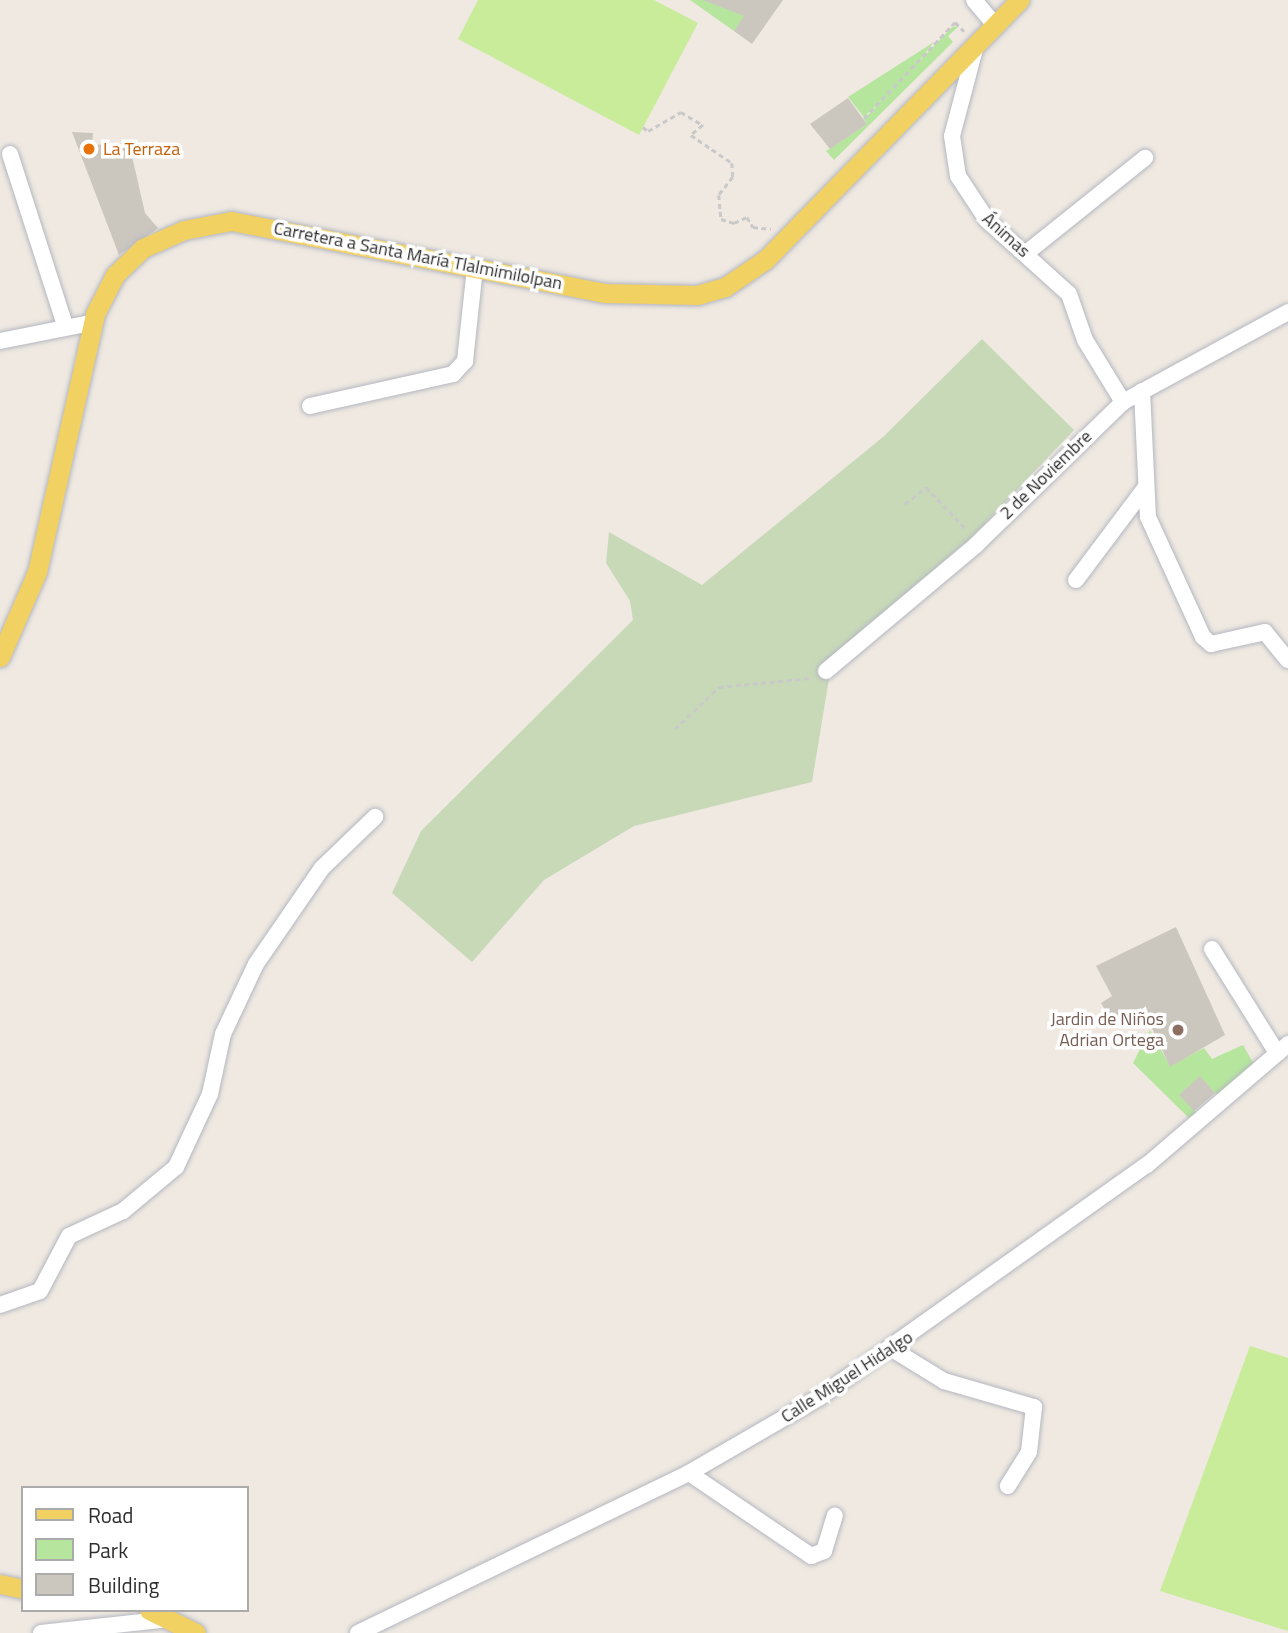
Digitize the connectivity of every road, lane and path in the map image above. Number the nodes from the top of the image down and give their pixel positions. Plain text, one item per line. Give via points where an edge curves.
1 (974, 0) edge
2 (1020, 0) edge
3 (995, 25) junction
4 (975, 49) junction
5 (864, 118) dead end
6 (643, 127) dead end
7 (10, 154) dead end
8 (1145, 158) dead end
9 (787, 239) junction
10 (1026, 254) junction
11 (475, 267) junction
12 (1288, 312) edge
13 (92, 323) junction
14 (65, 325) junction
15 (0, 341) edge
16 (1142, 391) junction
17 (1123, 402) junction
18 (310, 407) dead end
19 (1145, 488) junction
20 (905, 504) dead end
21 (976, 545) junction
22 (1076, 580) dead end
23 (0, 657) edge
24 (1288, 660) edge
25 (826, 671) joint
26 (675, 729) dead end
27 (376, 817) dead end
28 (1212, 949) dead end
29 (1283, 1048) edge
30 (0, 1305) edge
31 (892, 1349) junction
32 (689, 1473) junction
33 (1007, 1486) dead end
34 (835, 1516) dead end
35 (0, 1584) edge
36 (21, 1588) edge
37 (155, 1612) edge
38 (175, 1619) junction
39 (41, 1633) edge
40 (195, 1633) edge
41 (358, 1633) edge

1 - 3 street
2 - 3 main road, Carretera a Santa María Tlalmimilolpan
3 - 4 main road, Carretera a Santa María Tlalmimilolpan
4 - 5 path via 955,22
4 - 9 main road, Carretera a Santa María Tlalmimilolpan
4 - 10 street, Ánimas via 952,136 953,159 976,208
6 - 9 path via 648,131 681,112 702,125 691,135 732,163 733,177 719,195 721,219 734,223 747,217 753,227
7 - 14 street
8 - 10 street
9 - 11 main road, Carretera a Santa María Tlalmimilolpan via 725,287 670,299 604,293
10 - 17 street, Ánimas via 1073,300 1085,340
11 - 13 main road, Carretera a Santa María Tlalmimilolpan via 269,226 209,223 162,237 135,255 106,287
11 - 18 street via 465,361 453,374
12 - 16 street, 2 de Noviembre
13 - 14 street
13 - 23 main road, Carretera a Santa María Tlalmimilolpan via 37,572
14 - 15 street
16 - 17 street, 2 de Noviembre
16 - 19 street via 1148,432
17 - 21 street, 2 de Noviembre
19 - 22 street
19 - 24 street via 1154,532 1203,637 1211,644 1265,632
20 - 21 path via 926,487
21 - 25 street, 2 de Noviembre
25 - 26 path via 820,677 719,687
27 - 30 street via 322,868 256,964 223,1034 210,1094 176,1167 122,1211 69,1236 40,1291
28 - 29 street
29 - 31 street, Calle Miguel Hidalgo via 1147,1166
31 - 32 street, Calle Miguel Hidalgo
31 - 33 street via 944,1381 1034,1407 1029,1452
32 - 34 street via 811,1556 824,1551
32 - 41 street, Calle Miguel Hidalgo
35 - 36 main road
37 - 38 main road
38 - 39 street
38 - 40 main road

